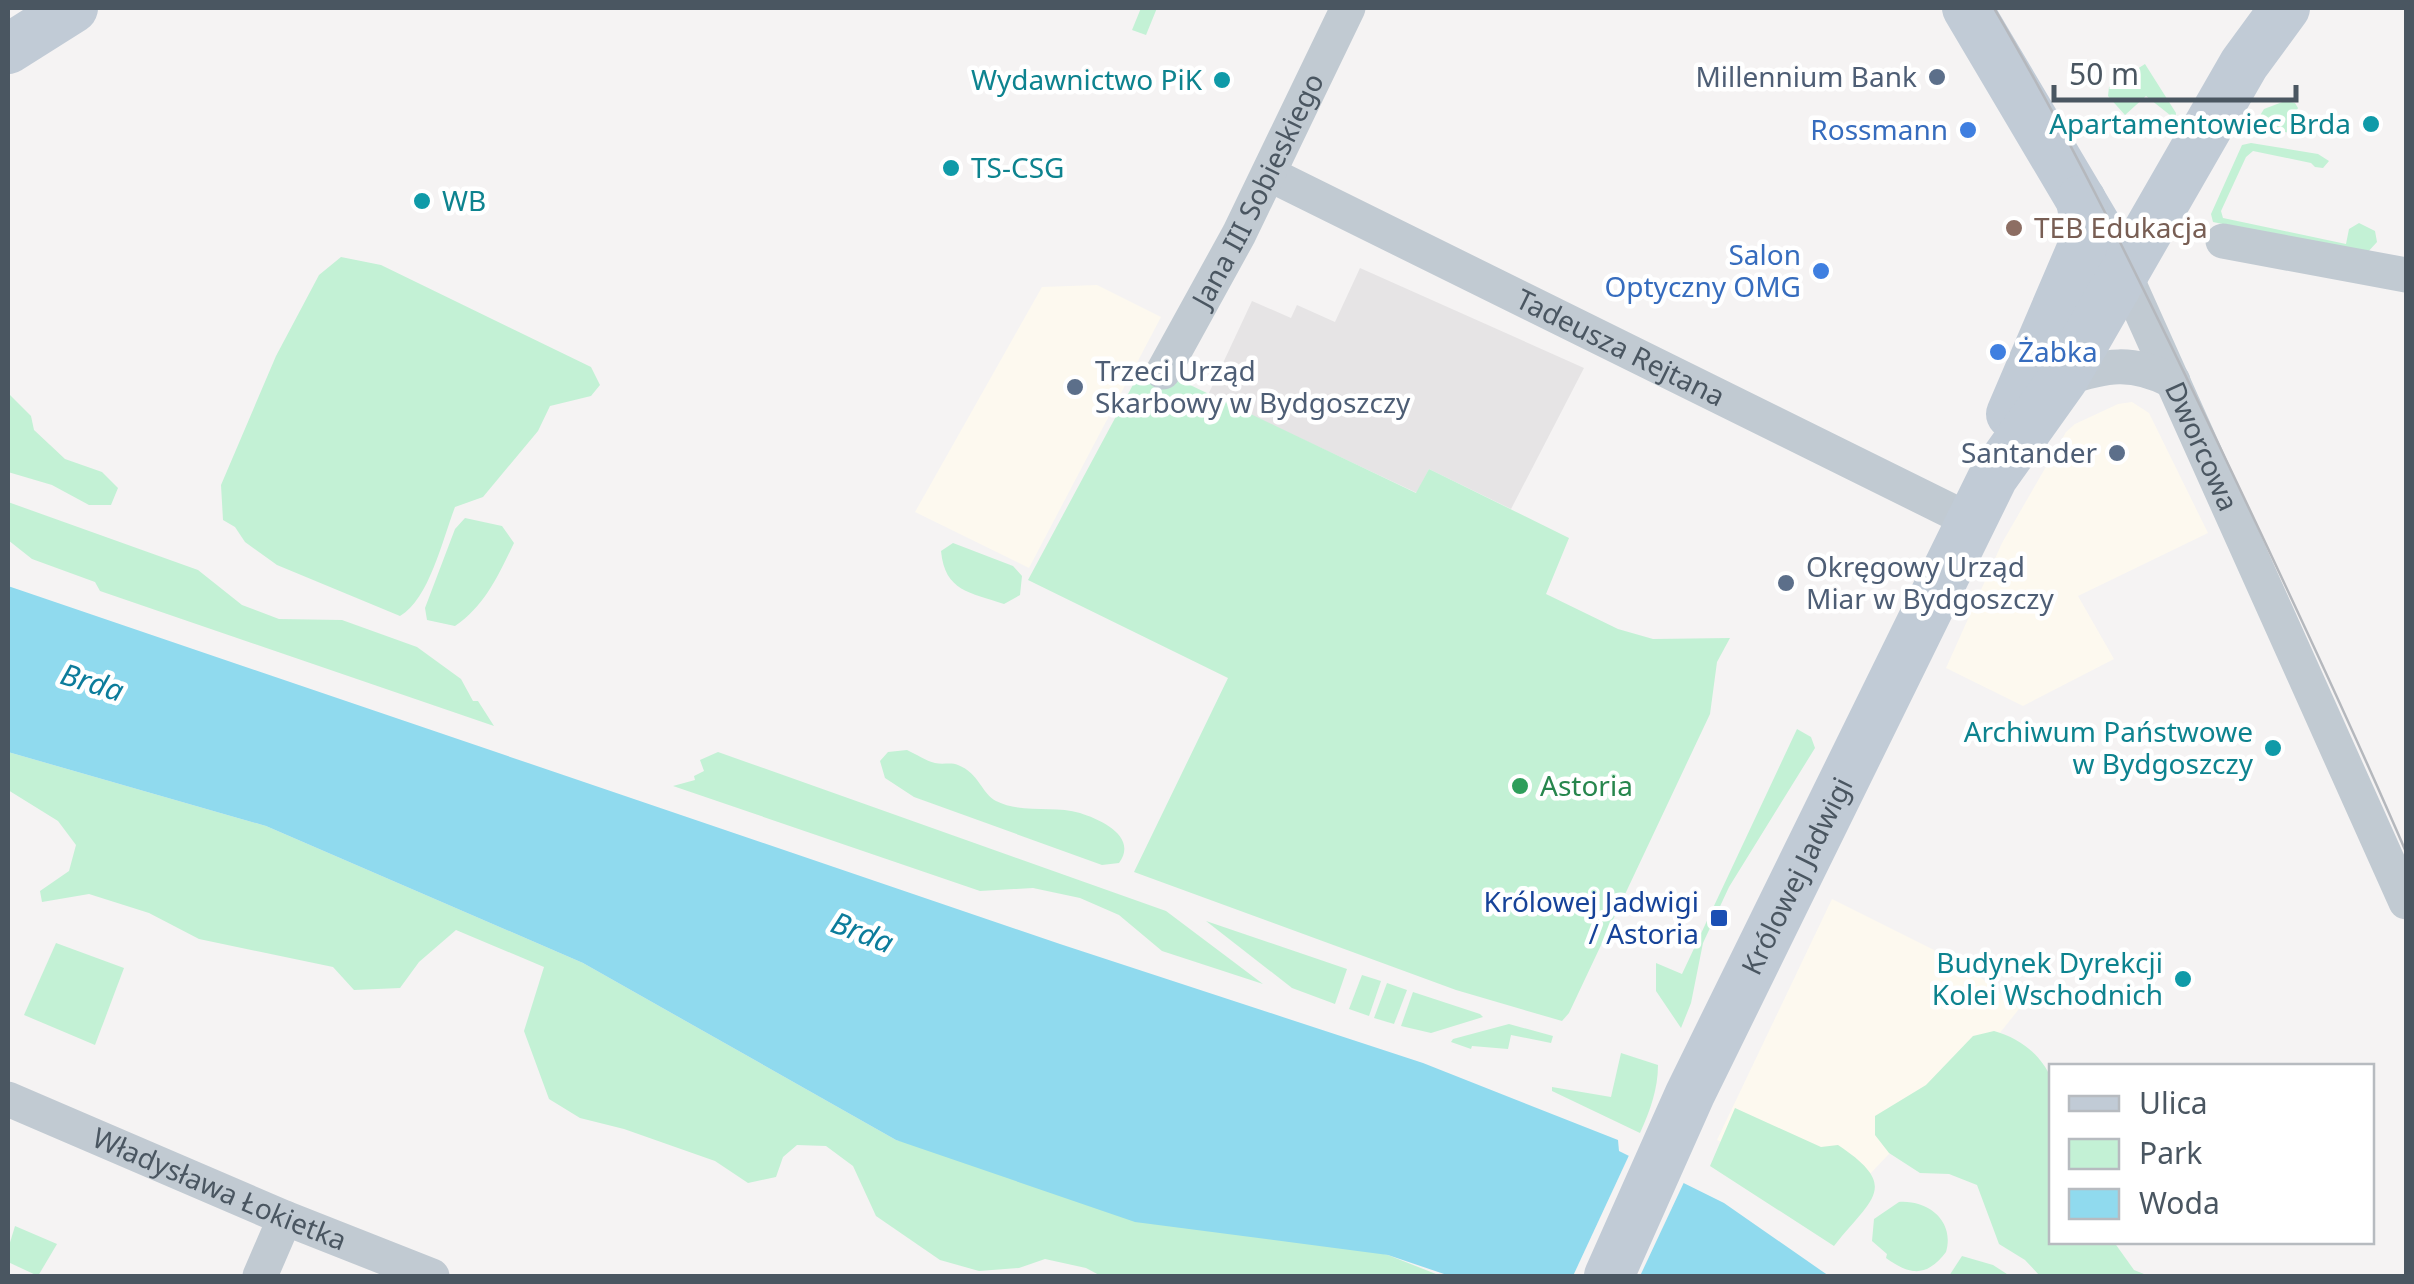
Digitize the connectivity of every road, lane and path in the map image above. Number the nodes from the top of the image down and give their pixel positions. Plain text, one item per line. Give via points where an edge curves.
1 (73, 8) edge
2 (1348, 8) edge
3 (1967, 8) edge
4 (2285, 8) edge
5 (8, 49) edge
6 (1269, 174) junction
7 (2081, 200) junction
8 (2223, 240) dead end
9 (2124, 274) junction
10 (2406, 275) edge
11 (1163, 372) dead end
12 (2063, 378) junction
13 (2173, 381) junction
14 (1982, 499) junction
15 (2406, 902) edge
16 (8, 1099) edge
17 (285, 1218) junction
18 (260, 1276) edge
19 (432, 1276) edge
20 (1609, 1276) edge

1 - 5 street
2 - 6 street, Jana III Sobieskiego
3 - 7 street, Dworcowa
4 - 9 street, Królowej Jadwigi via 2244,64
6 - 11 street, Jana III Sobieskiego
6 - 14 street, Tadeusza Rejtana
7 - 9 street, Dworcowa
7 - 14 street, Królowej Jadwigi via 2082,248
8 - 10 street
9 - 12 street, Królowej Jadwigi
9 - 13 street, Dworcowa
12 - 13 street via 2123,366 2146,367
12 - 14 street, Królowej Jadwigi
13 - 15 street, Dworcowa
14 - 20 street, Królowej Jadwigi
16 - 17 street, Władysława Łokietka
17 - 18 street
17 - 19 street, Władysława Łokietka

